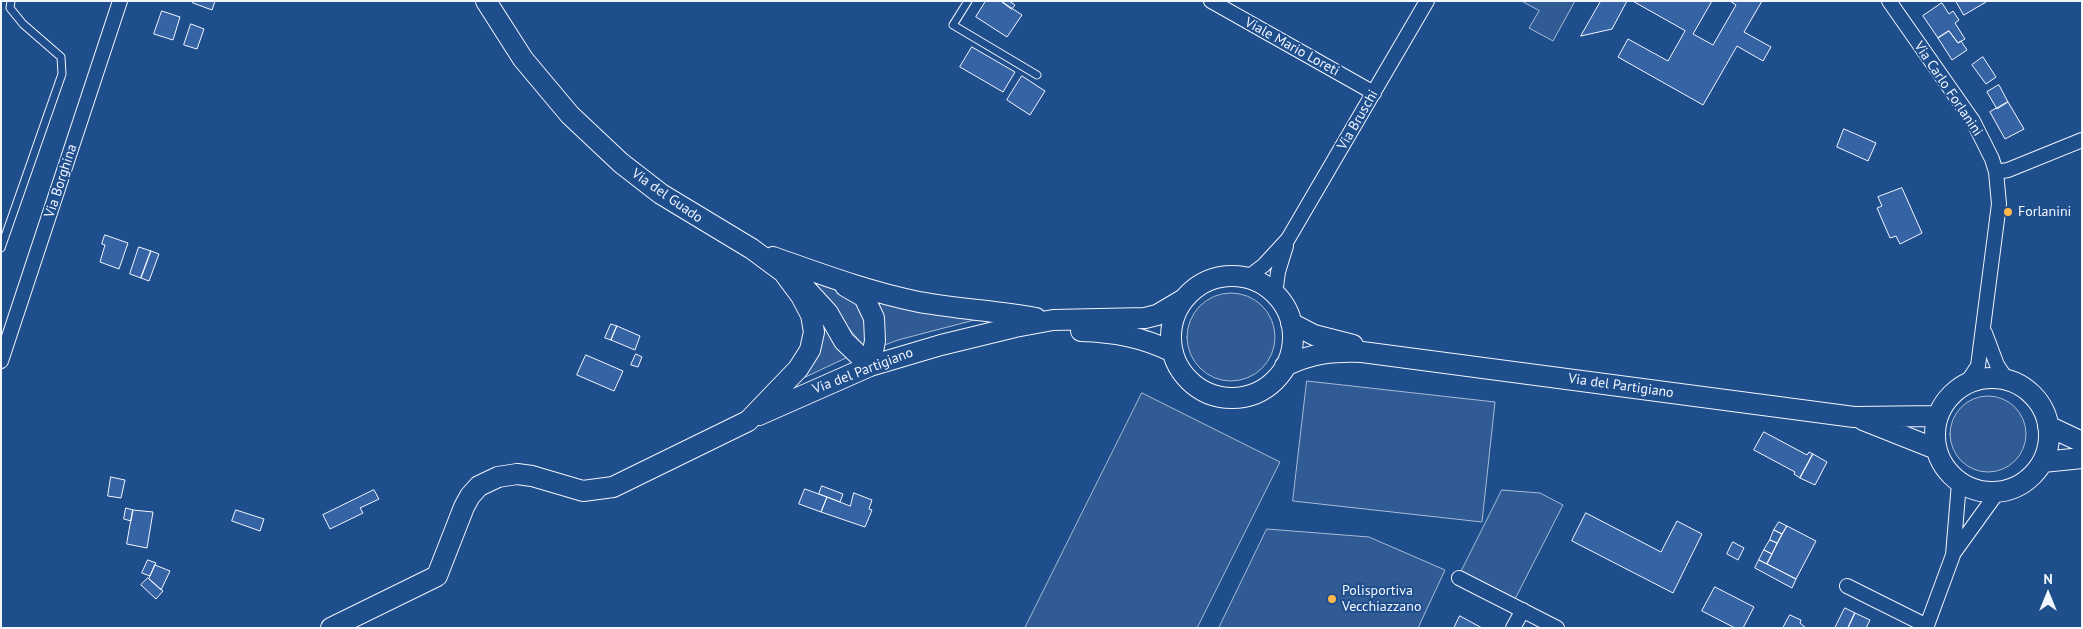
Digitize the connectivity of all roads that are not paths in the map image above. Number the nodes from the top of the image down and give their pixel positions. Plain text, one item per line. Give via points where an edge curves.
1 (11, 1) edge
2 (120, 1) edge
3 (486, 1) edge
4 (968, 1) edge
5 (1211, 1) edge
6 (1427, 1) edge
7 (1888, 1) edge
8 (1037, 75) dead end
9 (1374, 93) junction
10 (2082, 140) edge
11 (1996, 172) junction
12 (1288, 239) junction
13 (1, 248) edge
14 (752, 249) junction
15 (784, 273) junction
16 (829, 277) junction
17 (1247, 278) junction
18 (1275, 294) junction
19 (1184, 299) junction
20 (1053, 320) junction
21 (1291, 323) junction
22 (1983, 330) junction
23 (984, 335) junction
24 (1173, 352) junction
25 (1389, 354) junction
26 (1, 361) edge
27 (870, 366) junction
28 (1285, 366) junction
29 (2007, 380) junction
30 (1966, 384) junction
31 (1937, 416) junction
32 (1854, 417) junction
33 (748, 421) junction
34 (2048, 426) junction
35 (2082, 442) edge
36 (1936, 449) junction
37 (2082, 458) edge
38 (2043, 462) junction
39 (1959, 483) junction
40 (1997, 493) junction
41 (1953, 555) junction
42 (1458, 578) dead end
43 (1847, 586) dead end
44 (1523, 610) junction
45 (1926, 627) edge
46 (331, 628) edge
47 (1513, 628) edge
48 (1557, 628) edge

1 - 13 lane via 10,8 23,24 61,57 62,74
2 - 26 street, Via Borghina
3 - 14 main road, Via del Guado via 523,58 570,114 621,163 661,194
4 - 8 lane via 953,25
5 - 9 street, Viale Mario Loreti
6 - 9 street, Via Bruschi
7 - 11 street, Via Carlo Forlanini via 1973,121
9 - 12 street, Via Bruschi
10 - 11 street
11 - 22 street, Via Carlo Forlanini via 1999,204
12 - 17 street, Via Bruschi via 1264,266
12 - 18 street, Via Bruschi
14 - 15 main road, Via del Guado
14 - 16 main road
15 - 27 main road, Via del Guado via 806,289 828,313 844,342
15 - 33 main road via 810,315 814,332 810,350 798,369
16 - 20 main road via 919,302
16 - 27 main road via 864,297 874,318 875,341
17 - 18 main road
17 - 19 main road via 1229,276 1212,279
18 - 21 main road
19 - 20 main road, Via del Partigiano via 1168,310 1146,318
19 - 24 main road via 1175,316 1171,334
20 - 23 main road, Via del Partigiano
21 - 25 main road, Via del Partigiano via 1314,335
21 - 28 main road via 1291,353
22 - 29 street via 1997,365
22 - 30 street, Via Carlo Forlanini via 1978,366
23 - 24 main road, Via del Partigiano via 1053,331 1121,334
23 - 27 main road, Via del Partigiano
24 - 28 main road via 1180,369 1192,383 1224,397 1260,392
25 - 28 main road, Via del Partigiano via 1320,353
25 - 32 main road, Via del Partigiano
27 - 33 main road, Via del Partigiano
29 - 30 main road via 1986,378
29 - 34 main road via 2022,386 2034,397 2044,410
30 - 31 main road via 1944,403
31 - 32 main road, Via del Partigiano
31 - 36 main road via 1934,432
32 - 36 main road, Via del Partigiano
33 - 46 main road, Via del Partigiano via 613,487 583,491 532,476 498,477 480,486 470,496 437,576
34 - 35 main road
34 - 38 main road
36 - 39 main road via 1945,468
37 - 38 main road
38 - 40 main road via 2024,483
39 - 40 main road via 1977,491
39 - 41 street
40 - 41 street
41 - 45 street
42 - 44 street
43 - 45 street
44 - 47 street
44 - 48 street

